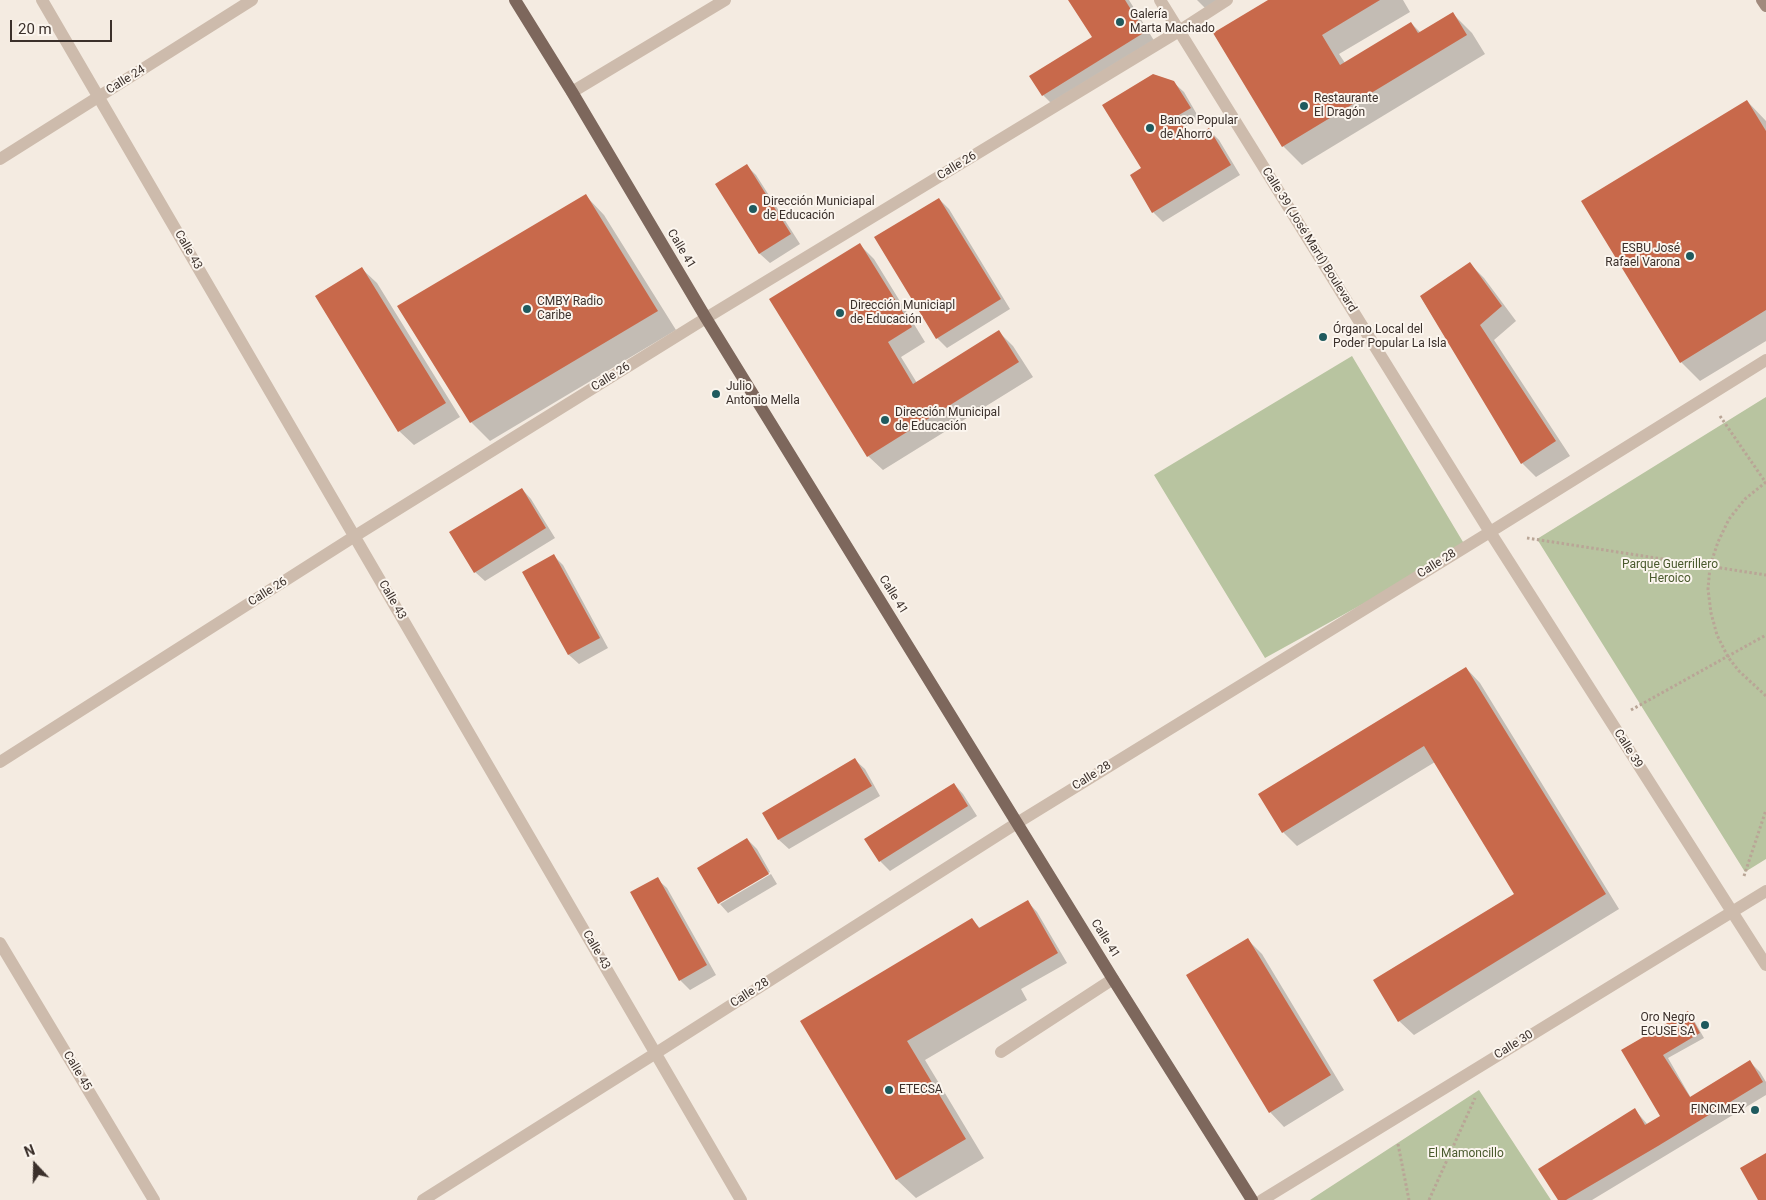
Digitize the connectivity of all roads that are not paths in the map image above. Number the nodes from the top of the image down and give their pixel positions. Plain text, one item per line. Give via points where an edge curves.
1 (42, 0) edge
2 (252, 0) edge
3 (515, 0) edge
4 (725, 0) edge
5 (1160, 0) edge
6 (1228, 0) edge
7 (1762, 0) edge
8 (1766, 6) edge
9 (1179, 31) junction
10 (572, 92) junction
11 (98, 97) junction
12 (0, 159) edge
13 (706, 318) junction
14 (1766, 360) edge
15 (1490, 532) junction
16 (355, 536) junction
17 (0, 762) edge
18 (1017, 823) junction
19 (1766, 891) edge
20 (1732, 912) junction
21 (0, 942) edge
22 (1766, 965) edge
23 (1113, 979) junction
24 (1001, 1052) dead end
25 (656, 1053) junction
26 (154, 1200) edge
27 (423, 1200) edge
28 (741, 1200) edge
29 (1252, 1200) edge
30 (1262, 1200) edge

1 - 11 street, Calle 43
2 - 11 street, Calle 24
3 - 10 main road, Calle 41
4 - 10 street
5 - 9 street, Calle 39 (José Martí) Boulevard
6 - 9 street, Calle 26
7 - 8 street
9 - 13 street, Calle 26
9 - 15 street, Calle 39 (José Martí) Boulevard
10 - 13 main road, Calle 41
11 - 12 street, Calle 24
11 - 16 street, Calle 43
13 - 16 street, Calle 26
13 - 18 main road, Calle 41
14 - 15 street, Calle 28
15 - 18 street, Calle 28
15 - 20 street, Calle 39
16 - 17 street, Calle 26
16 - 25 street, Calle 43
18 - 23 main road, Calle 41
18 - 25 street, Calle 28
19 - 20 street, Calle 30
20 - 22 street, Calle 39
20 - 30 street, Calle 30
21 - 26 street, Calle 45
23 - 24 street
23 - 29 main road, Calle 41
25 - 27 street, Calle 28
25 - 28 street, Calle 43

